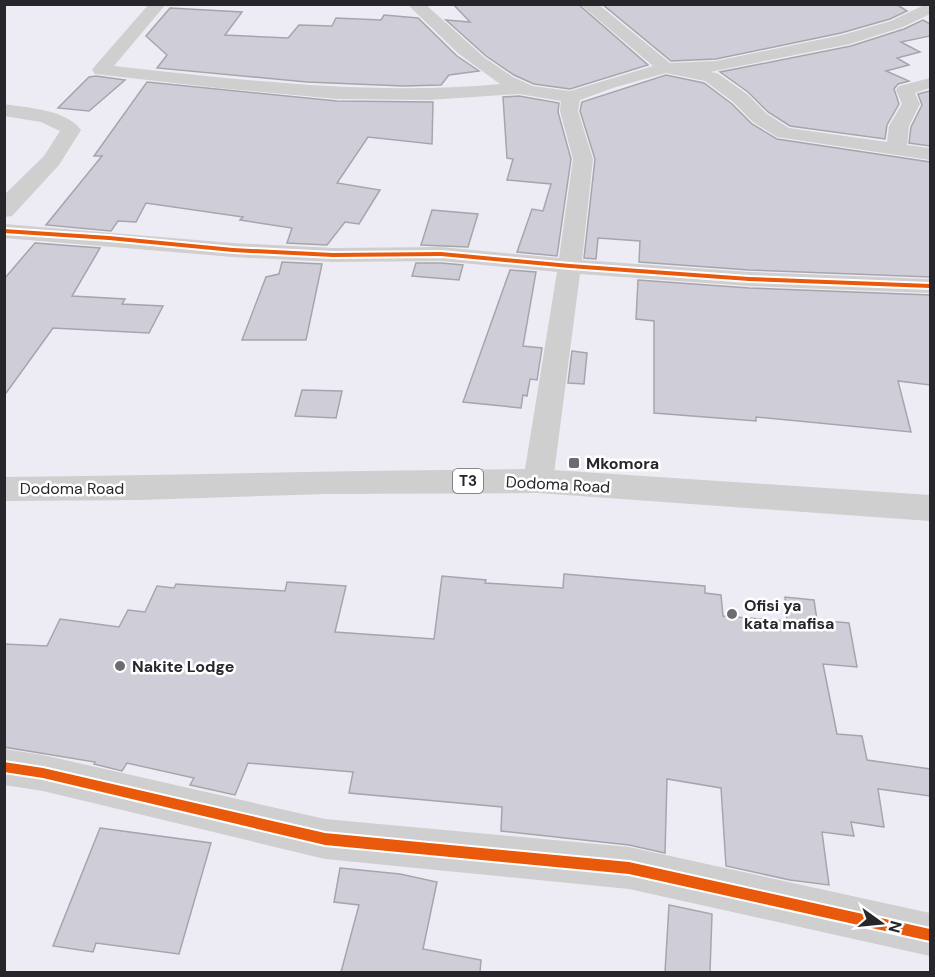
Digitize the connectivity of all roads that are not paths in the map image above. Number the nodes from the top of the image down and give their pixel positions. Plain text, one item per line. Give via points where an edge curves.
1 (158, 4) edge
2 (415, 4) edge
3 (588, 4) edge
4 (930, 8) edge
5 (666, 68) junction
6 (930, 83) edge
7 (521, 88) junction
8 (571, 97) junction
9 (4, 110) edge
10 (896, 149) junction
11 (930, 154) edge
12 (4, 212) edge
13 (4, 231) edge
14 (570, 266) junction
15 (930, 286) edge
16 (538, 481) junction
17 (4, 489) edge
18 (930, 508) edge
19 (4, 767) edge
20 (930, 935) edge

1 - 7 street via 100,70 318,93 434,95
2 - 7 street via 493,71
3 - 5 street
4 - 5 street via 897,24 844,40 716,66
5 - 8 street
5 - 10 street via 711,77 784,133
6 - 10 street via 905,90 911,104 899,126
7 - 8 street
8 - 14 street via 569,111 583,159
9 - 12 street via 51,119 71,130 56,154
10 - 11 street
13 - 14 street via 232,250 333,255 441,254
14 - 15 street via 748,279
14 - 16 street
16 - 17 highway, Dodoma Road / T3
16 - 18 highway, Dodoma Road / T3
19 - 20 street via 325,839 629,868

